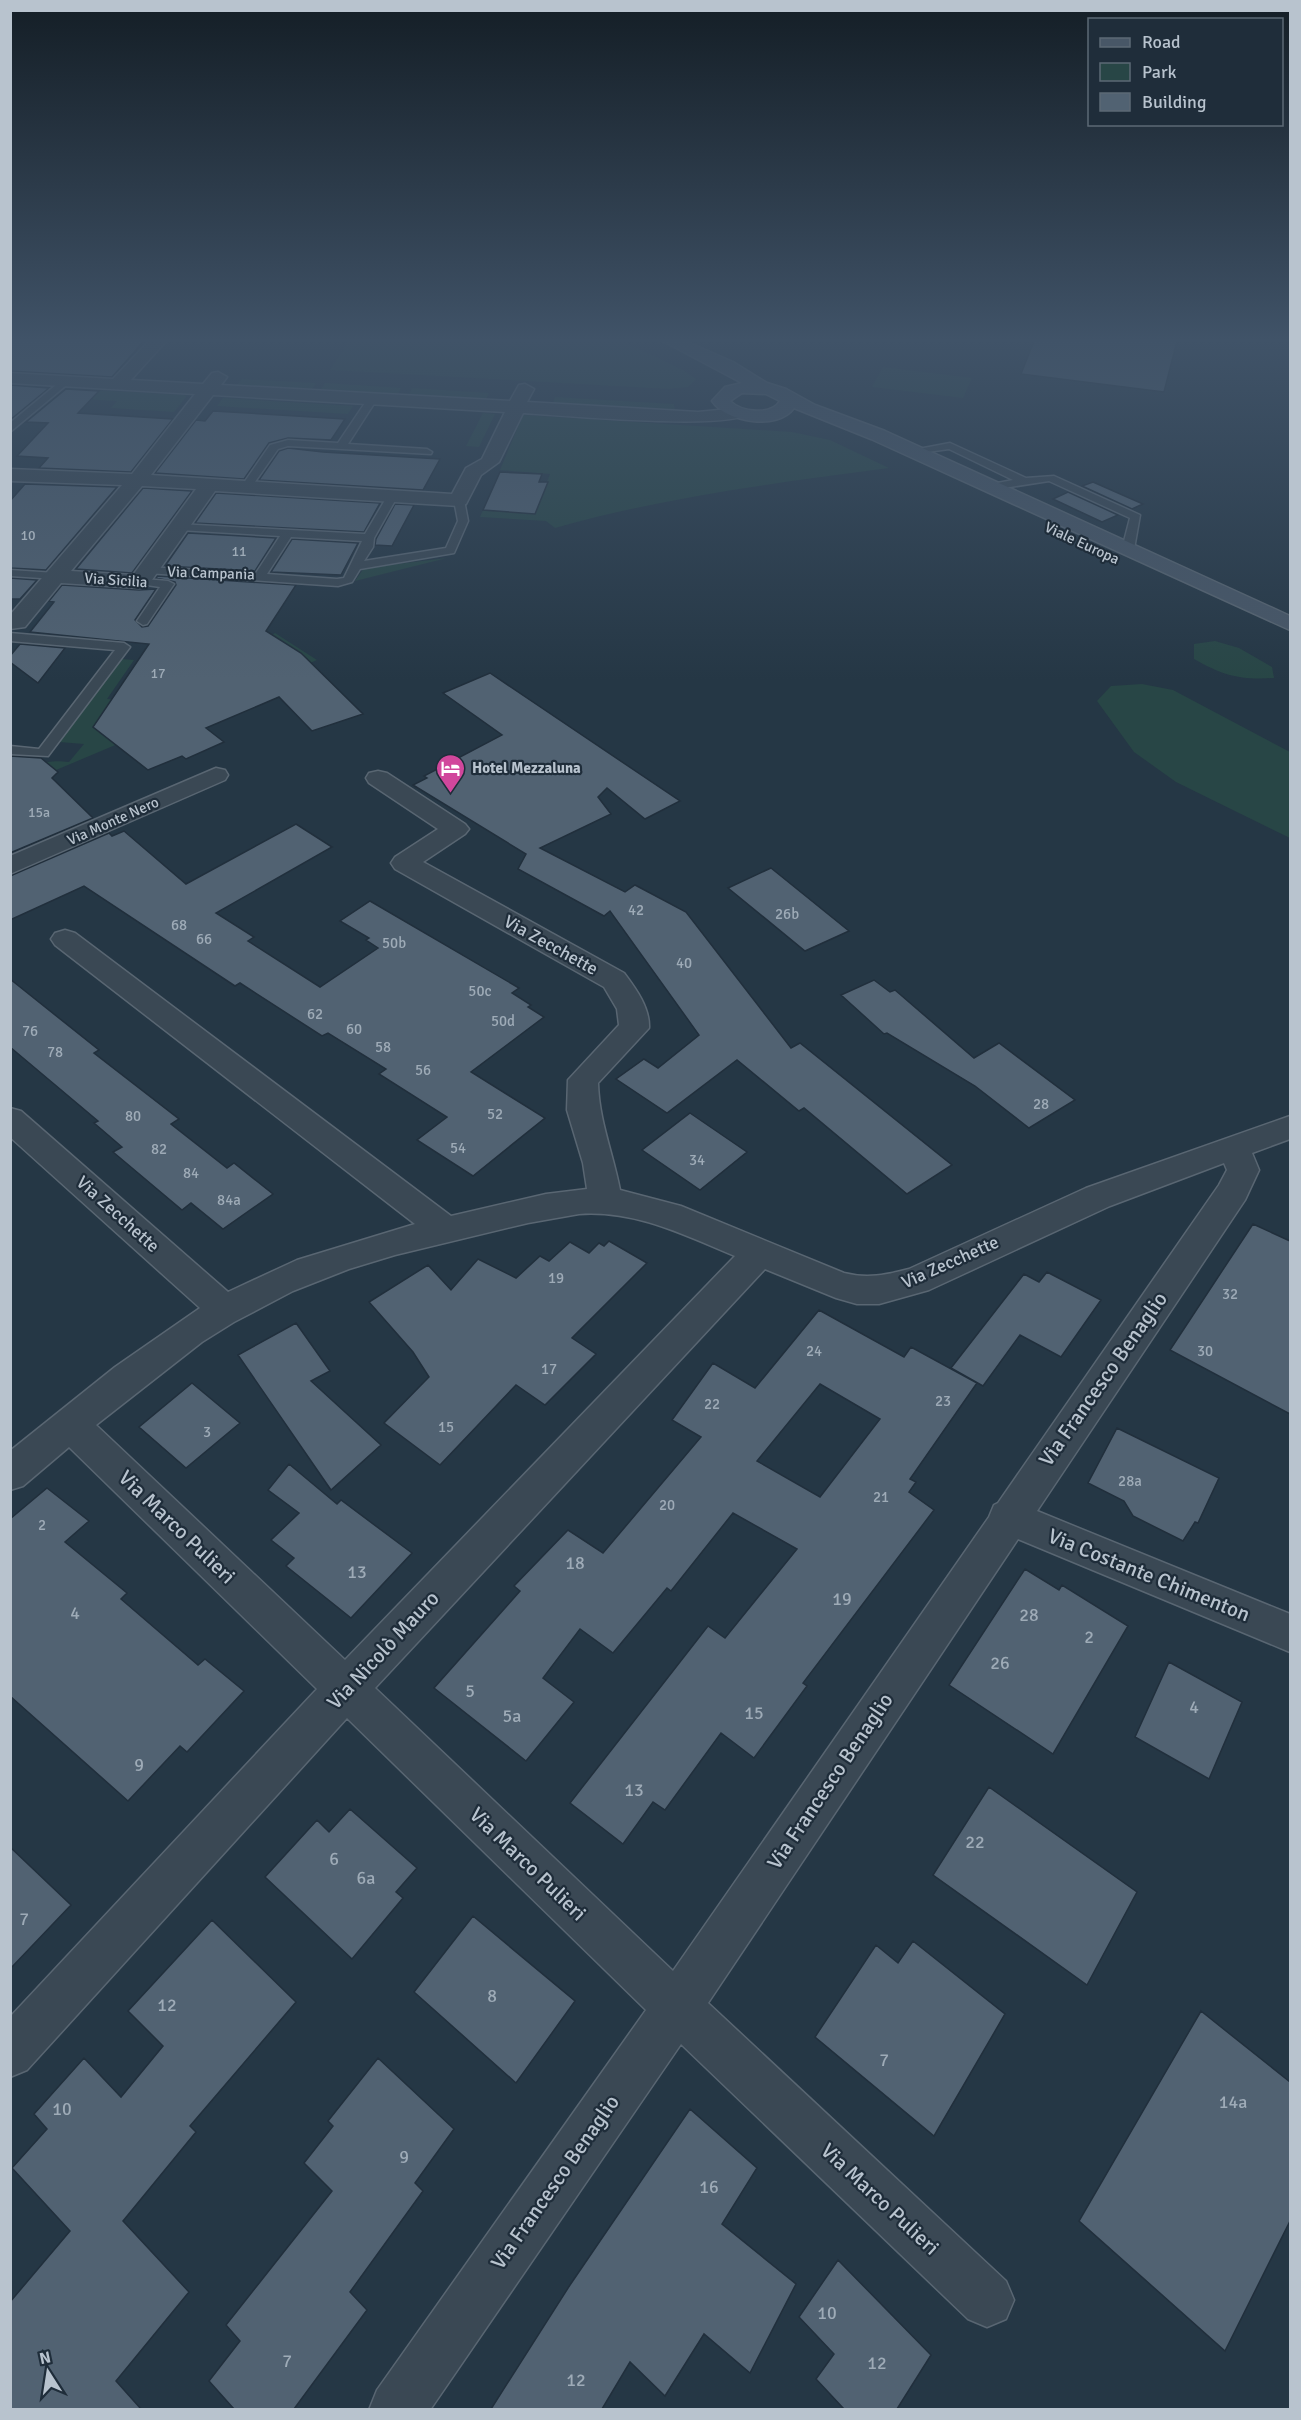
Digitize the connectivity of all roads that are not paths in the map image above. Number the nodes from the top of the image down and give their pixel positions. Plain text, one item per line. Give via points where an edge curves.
1 (158, 454) edge
2 (269, 454) edge
3 (494, 454) edge
4 (889, 454) edge
5 (919, 454) edge
6 (967, 454) edge
7 (10, 475) edge
8 (137, 480) junction
9 (1025, 482) junction
10 (209, 485) junction
11 (246, 487) junction
12 (991, 487) junction
13 (392, 497) junction
14 (459, 500) junction
15 (179, 526) junction
16 (288, 533) junction
17 (368, 538) junction
18 (1128, 549) junction
19 (356, 566) junction
20 (10, 573) edge
21 (56, 576) junction
22 (143, 576) junction
23 (259, 577) junction
24 (143, 621) dead end
25 (1290, 624) edge
26 (12, 628) edge
27 (1290, 640) edge
28 (10, 750) edge
29 (216, 776) dead end
30 (378, 778) dead end
31 (10, 866) edge
32 (65, 939) dead end
33 (10, 1119) edge
34 (1290, 1127) edge
35 (1234, 1147) junction
36 (606, 1200) junction
37 (445, 1229) junction
38 (760, 1252) junction
39 (225, 1310) junction
40 (71, 1425) junction
41 (10, 1474) edge
42 (1008, 1517) junction
43 (1290, 1633) edge
44 (346, 1689) junction
45 (677, 2007) junction
46 (10, 2053) edge
47 (987, 2300) dead end
48 (397, 2409) edge

1 - 8 street, Via Sicilia
2 - 11 lane
3 - 14 street via 490,462 473,472
4 - 27 main road, Viale Europa
5 - 12 main road, Viale Europa
6 - 9 lane
7 - 8 street
8 - 10 street
8 - 21 street, Via Sicilia
9 - 12 lane
9 - 18 lane via 1050,478 1136,517
10 - 11 street
10 - 15 street, Via Campania
11 - 13 street
12 - 18 main road, Viale Europa
13 - 14 street
13 - 17 lane
14 - 19 lane via 463,521 450,551
15 - 16 lane
15 - 22 street, Via Campania
16 - 17 lane
16 - 23 lane, Via Campania
17 - 19 lane
18 - 25 main road, Viale Europa
19 - 23 lane via 348,580 338,583
20 - 21 lane
21 - 22 street, Via Sicilia
21 - 26 street, Via Sicilia
22 - 23 lane, Via Campania
22 - 24 lane, Via Sicilia via 168,584
26 - 28 lane via 124,647 43,753
29 - 31 street, Via Monte Nero
30 - 36 street, Via Zecchette via 456,829 405,863 614,980 620,989 636,1021 634,1028 583,1080 581,1095
32 - 37 street
33 - 39 street, Via Zecchette
34 - 35 street, Via Zecchette
35 - 38 street, Via Zecchette via 1098,1197 898,1286 857,1290
35 - 42 street, Via Francesco Benaglio via 1243,1170 1233,1191
36 - 37 street, Via Zecchette
36 - 38 street, Via Zecchette via 660,1212
37 - 39 street, Via Zecchette via 327,1263
38 - 44 street, Via Nicolò Mauro
39 - 40 street, Via Zecchette via 149,1362
40 - 41 street, Via Zecchette
40 - 44 street, Via Marco Pulieri
42 - 43 street, Via Costante Chimenton
42 - 45 street, Via Francesco Benaglio
44 - 45 street, Via Marco Pulieri
44 - 46 street, Via Nicolò Mauro
45 - 47 street, Via Marco Pulieri
45 - 48 street, Via Francesco Benaglio

